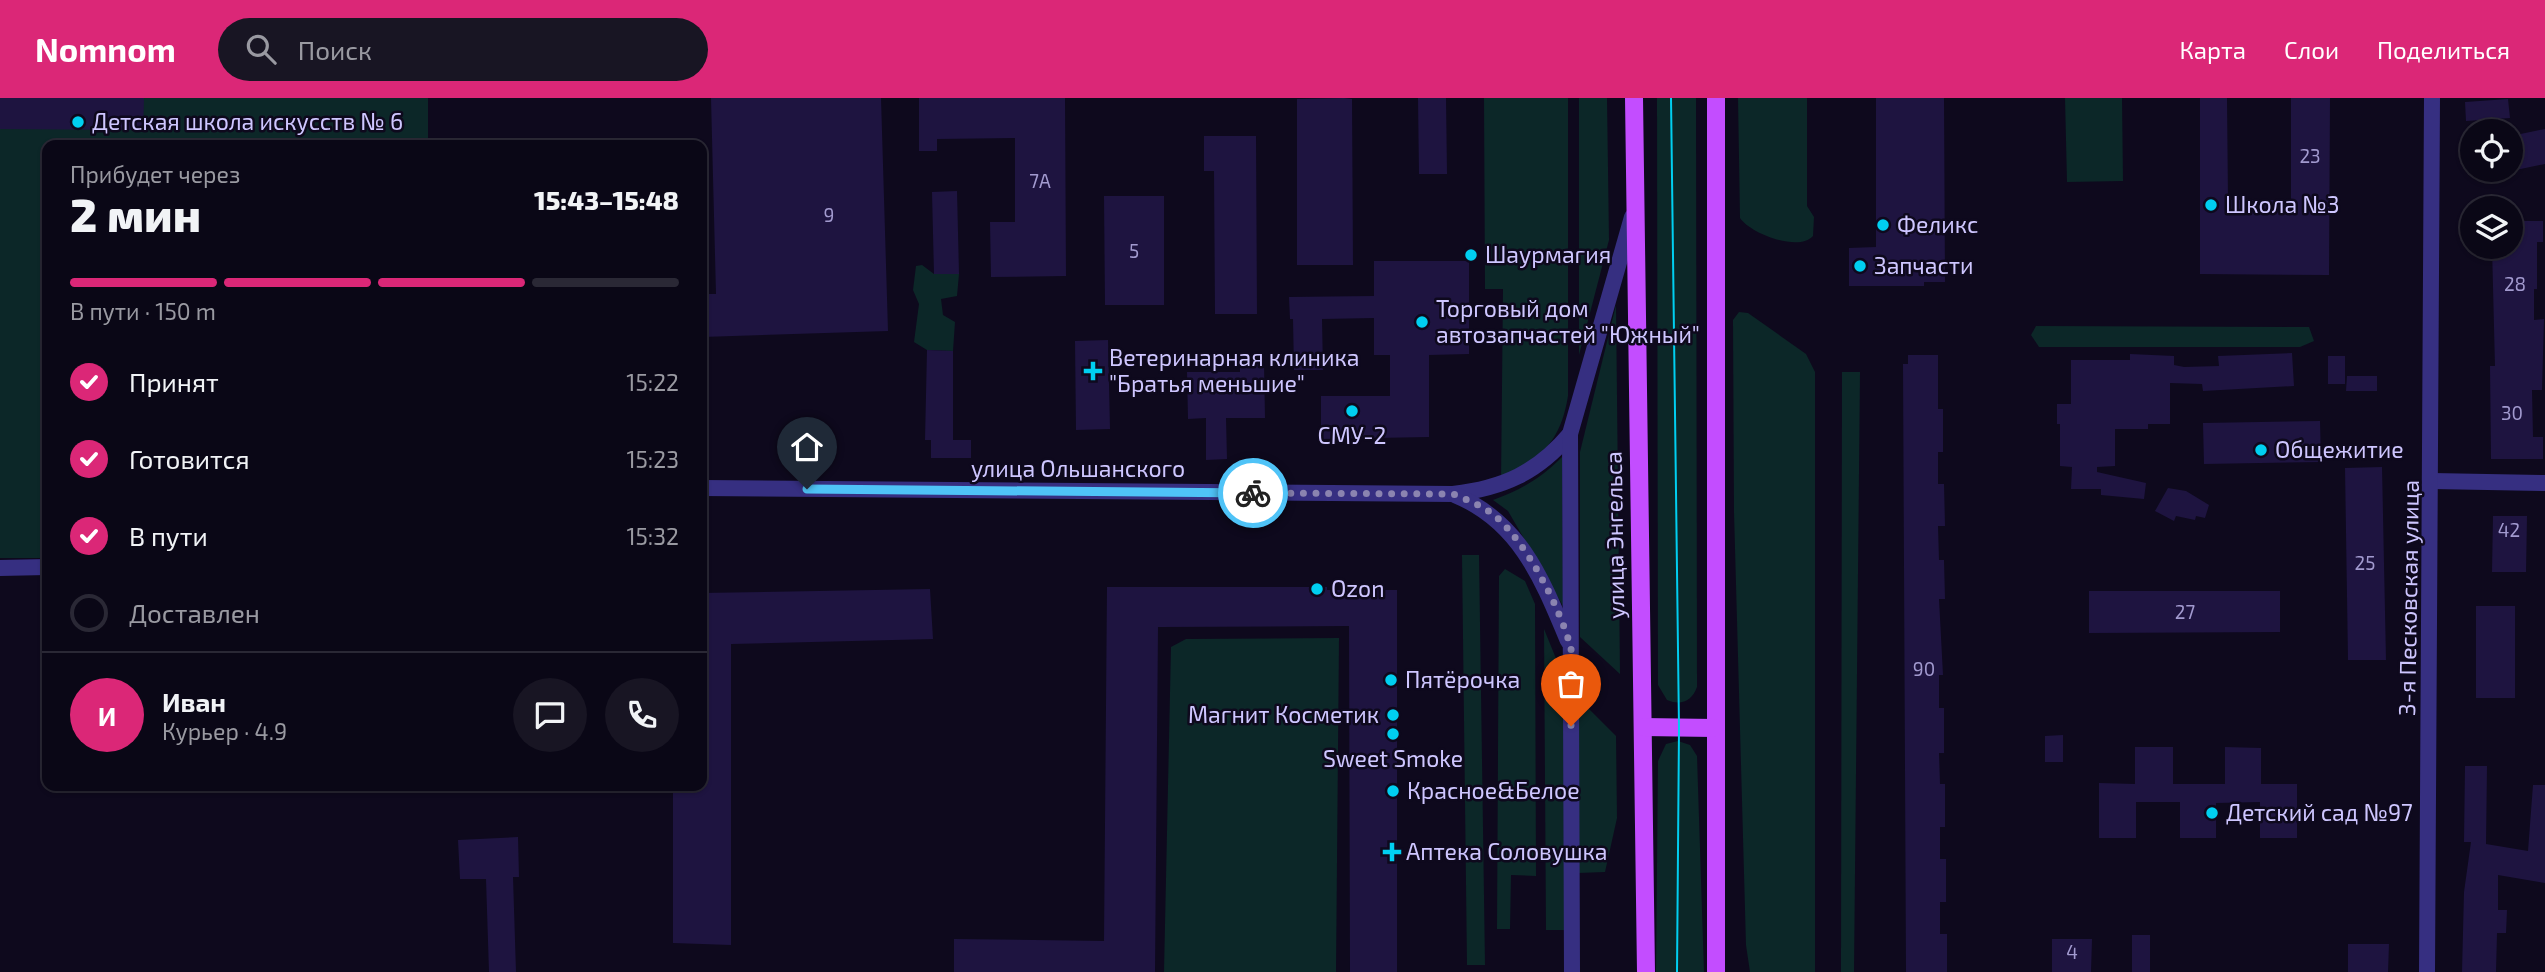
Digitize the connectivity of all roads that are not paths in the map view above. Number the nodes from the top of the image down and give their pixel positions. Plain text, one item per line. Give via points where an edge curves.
1 (1634, 98) edge
2 (1716, 98) edge
3 (2432, 98) edge
4 (1634, 211) junction
5 (1570, 434) junction
6 (2432, 481) junction
7 (2545, 483) edge
8 (707, 488) edge
9 (1453, 494) junction
10 (42, 567) edge
11 (0, 568) edge
12 (1571, 647) junction
13 (1643, 727) junction
14 (1714, 728) junction
15 (1572, 972) edge
16 (1646, 972) edge
17 (1716, 972) edge
18 (2427, 972) edge

1 - 4 main road, улица Энгельса
2 - 14 main road
3 - 6 street, 3-я Песковская улица
4 - 5 street
4 - 13 main road, улица Энгельса
5 - 9 street, улица Ольшанского via 1520,478 1483,491
5 - 12 street
6 - 7 street
6 - 18 street, 3-я Песковская улица
8 - 9 street, улица Ольшанского
9 - 12 street via 1479,505 1509,530 1537,572
10 - 11 street
12 - 15 street
13 - 14 main road
13 - 16 main road, улица Энгельса
14 - 17 main road

